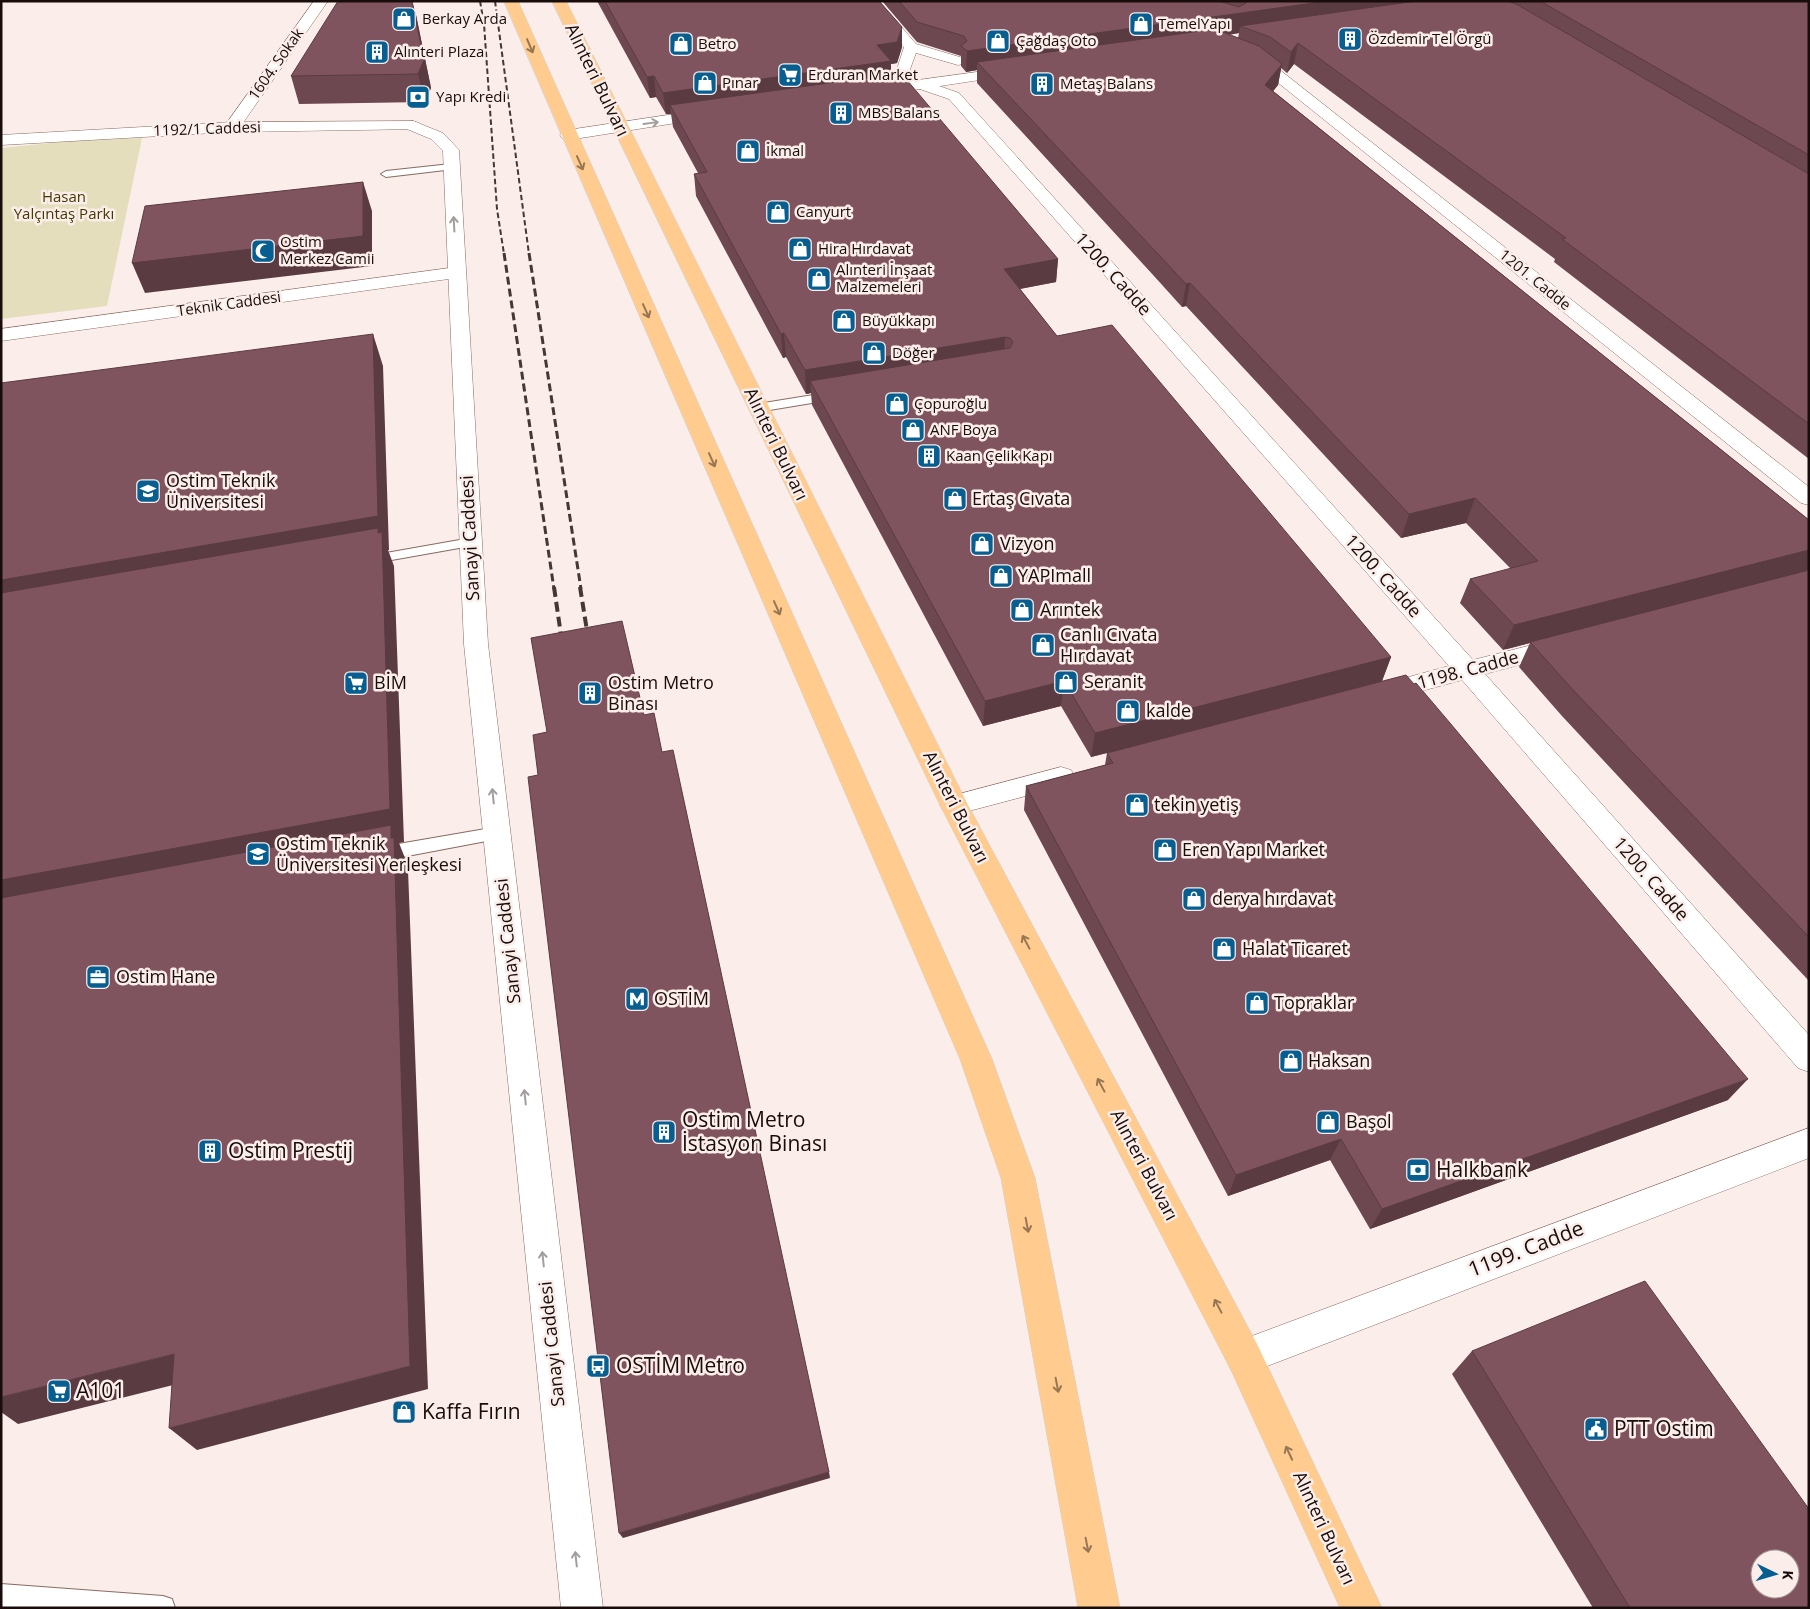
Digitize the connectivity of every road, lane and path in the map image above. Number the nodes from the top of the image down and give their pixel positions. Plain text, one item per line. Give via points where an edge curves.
1 (321, 1) edge
2 (511, 1) edge
3 (558, 1) edge
4 (871, 1) edge
5 (911, 47) junction
6 (1238, 53) edge
7 (963, 60) junction
8 (899, 69) junction
9 (1028, 69) edge
10 (970, 77) junction
11 (918, 84) junction
12 (860, 92) edge
13 (954, 96) junction
14 (724, 112) edge
15 (615, 114) junction
16 (568, 123) junction
17 (413, 126) joint
18 (232, 127) junction
19 (1, 140) edge
20 (451, 167) junction
21 (386, 174) dead end
22 (457, 273) junction
23 (1, 334) edge
24 (848, 393) edge
25 (758, 408) junction
26 (1809, 498) edge
27 (471, 542) junction
28 (353, 563) edge
29 (1581, 640) edge
30 (1467, 670) junction
31 (1362, 698) edge
32 (1087, 770) edge
33 (954, 806) junction
34 (496, 833) junction
35 (360, 858) edge
36 (1809, 1058) edge
37 (1809, 1143) edge
38 (1244, 1357) junction
39 (1, 1596) edge
40 (163, 1608) edge
41 (582, 1608) edge
42 (1099, 1608) edge
43 (1361, 1608) edge

1 - 18 street, 1604. Sokak
2 -> 16 main road
3 - 15 main road, Alınteri Bulvarı
4 - 5 street
5 - 7 street
5 - 8 street
6 - 26 street, 1201. Cadde via 1260,53
7 - 8 street
7 - 10 street
8 - 11 street, 1200. Cadde
9 - 10 street
10 - 11 street
10 - 13 street
11 - 12 street
11 - 13 street, 1200. Cadde
13 - 30 street, 1200. Cadde
15 -> 14 street
15 - 16 street
15 - 25 main road, Alınteri Bulvarı
16 -> 42 main road via 976,1059 1018,1178
17 - 18 street, 1192/1 Caddesi
17 - 20 street, Sanayi Caddesi via 437,136 451,150
18 - 19 street, 1192/1 Caddesi
20 - 21 lane
22 -> 20 street, Sanayi Caddesi
22 - 23 street, Teknik Caddesi
22 - 27 street, Sanayi Caddesi
24 - 25 lane
25 - 33 main road, Alınteri Bulvarı
27 - 28 lane
34 -> 27 street, Sanayi Caddesi via 476,644
29 - 30 street, 1198. Cadde
30 - 31 street, 1198. Cadde
30 - 36 street, 1200. Cadde
32 - 33 street
38 -> 33 main road, Alınteri Bulvarı
34 - 35 lane
41 -> 34 street, Sanayi Caddesi
37 - 38 street, 1199. Cadde
43 -> 38 main road, Alınteri Bulvarı
39 - 40 lane

